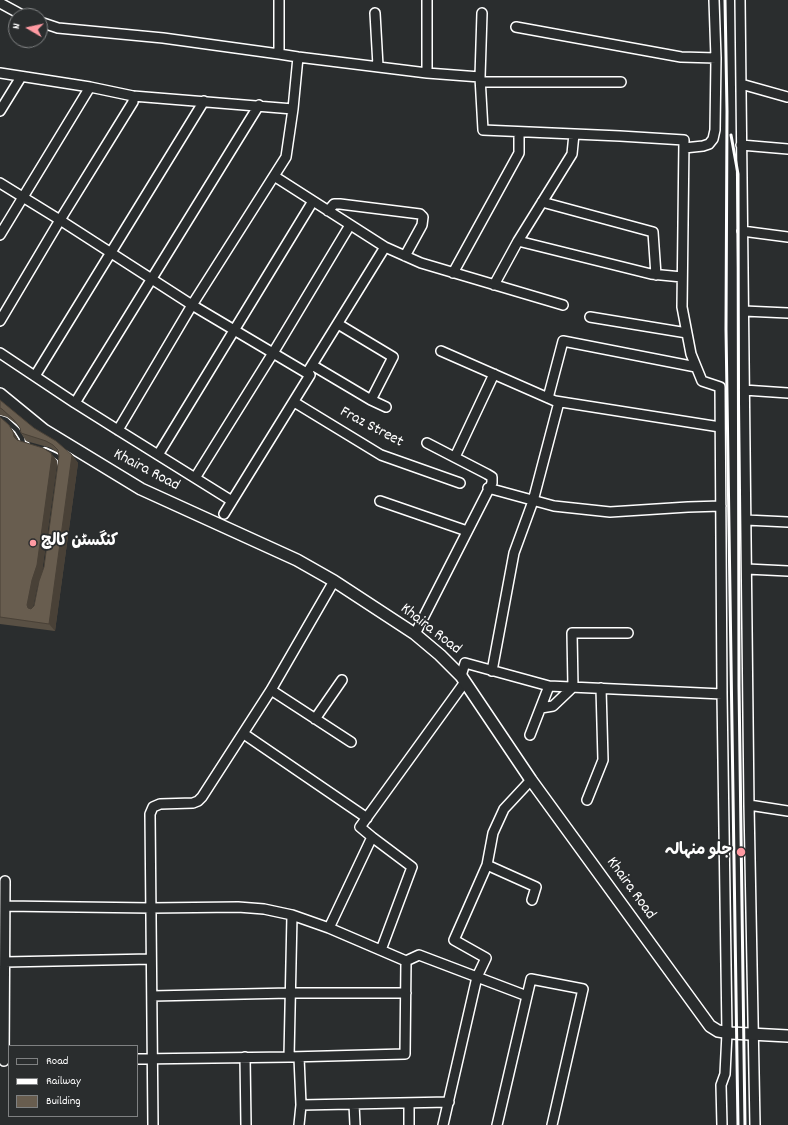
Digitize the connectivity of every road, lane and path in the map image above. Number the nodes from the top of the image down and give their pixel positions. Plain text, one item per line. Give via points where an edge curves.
1 (279, 0) edge
2 (427, 0) edge
3 (714, 0) edge
4 (740, 0) edge
5 (0, 3) edge
6 (9, 8) edge
7 (375, 13) dead end
8 (482, 13) dead end
9 (48, 25) edge
10 (516, 26) dead end
11 (279, 54) junction
12 (298, 57) junction
13 (716, 58) junction
14 (378, 66) junction
15 (0, 73) edge
16 (427, 73) junction
17 (21, 77) junction
18 (480, 79) junction
19 (621, 82) dead end
20 (741, 84) junction
21 (90, 87) junction
22 (133, 96) junction
23 (787, 97) dead end
24 (204, 101) junction
25 (259, 105) junction
26 (293, 108) junction
27 (0, 111) edge
28 (519, 132) junction
29 (574, 134) junction
30 (741, 145) junction
31 (684, 148) junction
32 (788, 149) edge
33 (274, 176) junction
34 (0, 183) edge
35 (23, 197) junction
36 (313, 201) junction
37 (542, 202) junction
38 (328, 211) junction
39 (60, 220) junction
40 (350, 225) junction
41 (742, 231) junction
42 (0, 234) edge
43 (788, 237) edge
44 (518, 241) junction
45 (385, 247) junction
46 (112, 252) junction
47 (405, 256) junction
48 (453, 273) junction
49 (656, 275) junction
50 (682, 277) junction
51 (151, 280) junction
52 (494, 285) junction
53 (192, 305) junction
54 (563, 306) dead end
55 (744, 311) junction
56 (788, 313) edge
57 (590, 317) dead end
58 (0, 321) edge
59 (338, 324) junction
60 (234, 330) junction
61 (687, 333) junction
62 (441, 351) dead end
63 (0, 352) edge
64 (273, 353) junction
65 (312, 365) junction
66 (696, 367) junction
67 (307, 373) junction
68 (494, 374) junction
69 (35, 376) junction
70 (744, 390) junction
71 (788, 393) edge
72 (0, 394) edge
73 (548, 398) junction
74 (371, 400) junction
75 (294, 402) junction
76 (559, 402) junction
77 (75, 403) junction
78 (386, 407) dead end
79 (0, 418) edge
80 (720, 427) junction
81 (118, 430) junction
82 (427, 443) dead end
83 (30, 446) edge
84 (36, 448) edge
85 (158, 455) junction
86 (455, 457) junction
87 (61, 469) edge
88 (195, 478) junction
89 (460, 483) dead end
90 (488, 488) junction
91 (232, 501) junction
92 (380, 501) dead end
93 (533, 501) junction
94 (721, 506) junction
95 (224, 514) dead end
96 (746, 520) junction
97 (788, 522) edge
98 (467, 531) junction
99 (747, 569) junction
100 (788, 571) edge
101 (334, 581) junction
102 (628, 633) dead end
103 (415, 634) junction
104 (492, 671) junction
105 (463, 679) junction
106 (342, 680) dead end
107 (550, 686) junction
108 (573, 687) junction
109 (601, 688) junction
110 (271, 690) junction
111 (722, 694) junction
112 (541, 708) junction
113 (315, 719) junction
114 (244, 734) junction
115 (530, 736) dead end
116 (350, 742) dead end
117 (531, 780) junction
118 (587, 800) dead end
119 (749, 805) junction
120 (788, 810) edge
121 (366, 818) junction
122 (372, 837) junction
123 (487, 865) junction
124 (5, 881) dead end
125 (532, 900) dead end
126 (5, 906) junction
127 (151, 908) junction
128 (292, 915) junction
129 (329, 928) junction
130 (381, 950) junction
131 (151, 959) junction
132 (406, 961) junction
133 (5, 962) junction
134 (477, 977) junction
135 (290, 993) junction
136 (406, 993) junction
137 (152, 996) junction
138 (527, 996) junction
139 (727, 1033) junction
140 (753, 1034) junction
141 (788, 1036) edge
142 (299, 1056) junction
143 (245, 1057) junction
144 (289, 1057) junction
145 (138, 1059) edge
146 (152, 1059) junction
147 (4, 1061) edge
148 (449, 1102) junction
149 (409, 1103) junction
150 (354, 1104) junction
151 (300, 1105) junction
152 (153, 1125) edge
153 (246, 1125) edge
154 (299, 1125) edge
155 (355, 1125) edge
156 (409, 1125) edge
157 (443, 1125) edge
158 (497, 1125) edge
159 (552, 1125) edge
160 (722, 1125) edge
161 (755, 1125) edge

1 - 11 street
2 - 16 street
3 - 13 street
4 - 20 street
5 - 6 street
7 - 14 street
8 - 18 street
9 - 11 street via 58,28 163,38
10 - 13 street via 681,57
11 - 12 street
12 - 14 street
12 - 26 street
13 - 31 street via 713,139 703,146
14 - 16 street
15 - 17 street
16 - 18 street
17 - 21 street
17 - 27 street
18 - 19 street
18 - 28 street via 483,130
20 - 23 street
20 - 30 street
21 - 22 street
21 - 35 street
22 - 24 street
22 - 39 street via 132,102
24 - 25 street
24 - 46 street
25 - 26 street
25 - 51 street
26 - 33 street via 286,157
28 - 29 street
28 - 48 street via 519,153
29 - 31 street via 684,140
29 - 37 street via 572,154
30 - 32 street
30 - 41 street
31 - 50 street
33 - 36 street
33 - 53 street
34 - 35 street
35 - 39 street
35 - 42 street
36 - 38 street
36 - 60 street
37 - 44 street
37 - 49 street via 652,232
38 - 40 street
38 - 47 street via 334,204 340,204 420,214 423,218 422,225
39 - 46 street
39 - 58 street
40 - 45 street
40 - 64 street
41 - 43 street
41 - 55 street
44 - 49 street
44 - 52 street
45 - 47 street
45 - 59 street
46 - 51 street
46 - 69 street
47 - 48 street via 421,264
48 - 52 street
49 - 50 street
50 - 61 street via 682,307
51 - 53 street
51 - 77 street
52 - 54 street
53 - 60 street
53 - 81 street
55 - 56 street
55 - 70 street
57 - 61 street
59 - 65 street
59 - 74 street via 393,357
60 - 64 street
60 - 85 street
61 - 66 street
62 - 68 street
63 - 69 street
64 - 67 street
64 - 88 street
65 - 67 street
65 - 74 street
66 - 73 street via 563,341
66 - 80 street via 702,381 720,387
67 - 75 street via 310,375
68 - 73 street
68 - 86 street
69 - 77 street
70 - 71 street
70 - 96 street
72 - 101 street, Khaira Road via 44,430 141,489 297,560
73 - 76 street
74 - 78 street
75 - 89 street, Fraz Street via 381,455
75 - 91 street
76 - 80 street
76 - 93 street
77 - 81 street
79 - 83 lane via 17,430 23,444
80 - 94 street
81 - 85 street
82 - 86 street
84 - 87 lane via 60,459
85 - 88 street
86 - 90 street via 492,477 492,483
88 - 91 street
90 - 93 street
90 - 98 street
91 - 95 street
92 - 98 street
93 - 94 street via 610,512
93 - 104 street via 514,554
94 - 111 street
96 - 97 street
96 - 99 street
98 - 103 street
99 - 100 street
99 - 119 street
101 - 103 street, Khaira Road
101 - 110 street
102 - 108 street via 572,633
103 - 105 street, Khaira Road
104 - 105 street via 465,663
104 - 107 street
105 - 117 street, Khaira Road
105 - 121 street
106 - 113 street
107 - 108 street
107 - 112 street
108 - 109 street
108 - 112 street via 553,706
109 - 111 street
109 - 118 street via 603,760
110 - 113 street
110 - 114 street
111 - 139 street
112 - 115 street
113 - 116 street
114 - 121 street
114 - 127 street via 198,801 160,804 153,807 150,814
117 - 123 street via 504,809 493,833
117 - 139 street, Khaira Road via 710,1026
119 - 120 street
119 - 140 street
121 - 122 street via 360,827
122 - 129 street
122 - 130 street via 412,867
123 - 125 street via 536,887
123 - 134 street via 454,940 486,958
124 - 126 street
126 - 127 street
126 - 133 street
127 - 128 street via 238,907
127 - 131 street
128 - 129 street
128 - 135 street
129 - 130 street
130 - 132 street
131 - 133 street
131 - 137 street
132 - 134 street via 419,955
132 - 136 street
133 - 147 street
134 - 138 street
134 - 148 street
135 - 136 street
135 - 137 street
135 - 144 street
136 - 142 street via 405,1054
137 - 146 street
138 - 158 street
138 - 159 street via 531,979 583,989
139 - 140 street, Khaira Road
139 - 160 street via 725,1074 721,1084
140 - 141 street, Khaira Road
140 - 161 street
142 - 144 street
142 - 151 street
143 - 144 street
143 - 146 street
143 - 153 street
145 - 146 street
146 - 152 street
148 - 149 street
148 - 157 street
149 - 150 street
149 - 156 street
150 - 151 street
150 - 155 street
151 - 154 street

